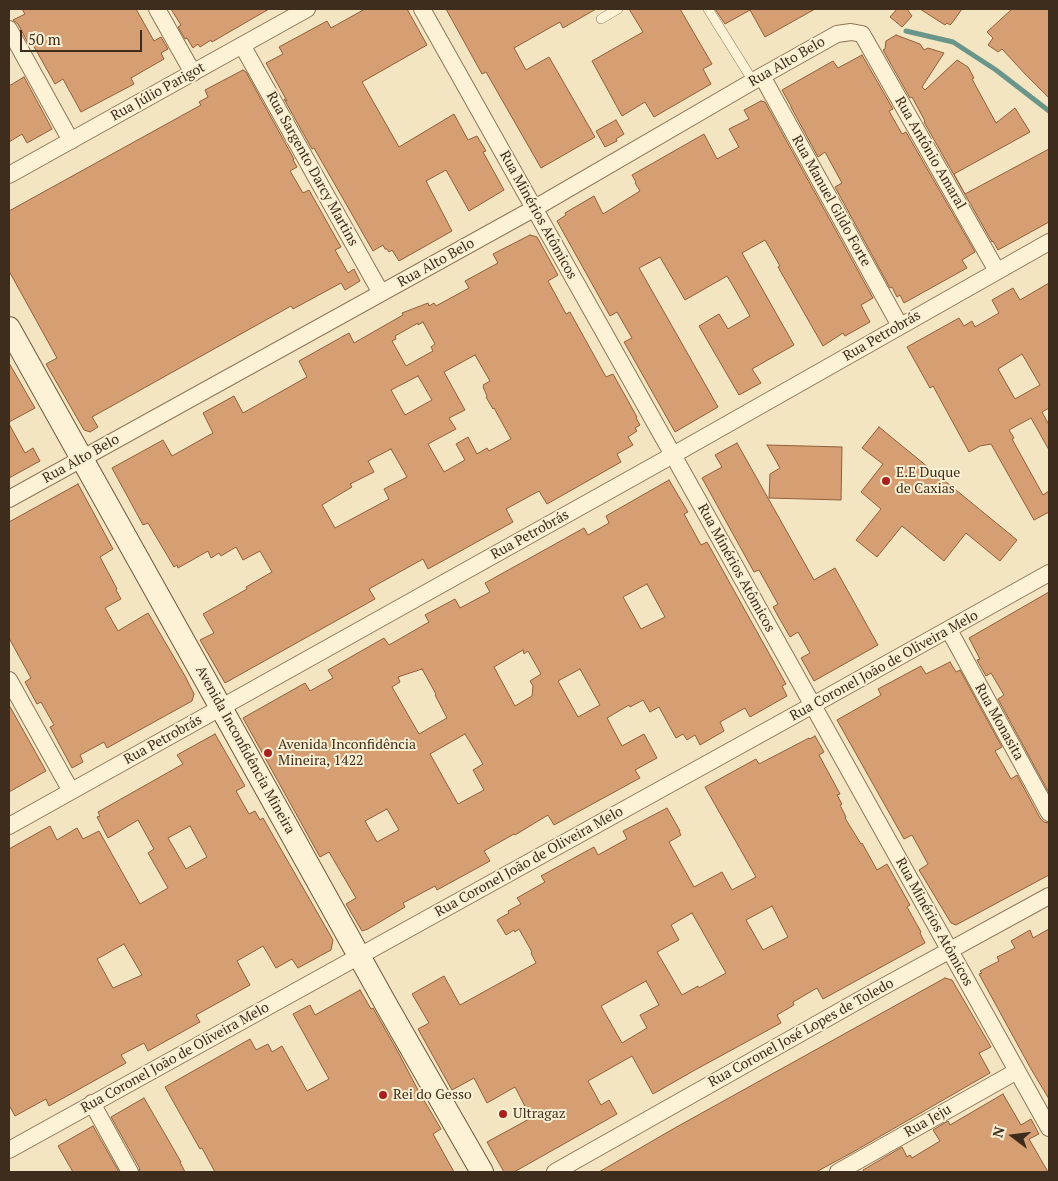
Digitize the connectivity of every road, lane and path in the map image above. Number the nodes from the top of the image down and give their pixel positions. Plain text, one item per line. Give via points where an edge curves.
1 (157, 9) edge
2 (307, 9) edge
3 (422, 9) edge
4 (618, 9) edge
5 (708, 9) edge
6 (601, 19) dead end
7 (9, 29) edge
8 (862, 34) joint
9 (242, 45) junction
10 (192, 73) junction
11 (758, 78) junction
12 (71, 141) junction
13 (9, 175) edge
14 (535, 208) junction
15 (1049, 242) edge
16 (998, 271) junction
17 (381, 294) junction
18 (900, 326) junction
19 (9, 328) edge
20 (673, 455) junction
21 (82, 458) junction
22 (9, 499) edge
23 (1049, 573) edge
24 (949, 630) junction
25 (9, 680) edge
26 (813, 705) junction
27 (222, 708) junction
28 (71, 791) junction
29 (1049, 813) edge
30 (9, 826) edge
31 (1049, 896) edge
32 (950, 950) junction
33 (359, 956) junction
34 (1017, 1071) junction
35 (92, 1103) junction
36 (1045, 1110) edge
37 (1049, 1128) edge
38 (9, 1150) edge
39 (130, 1172) edge
40 (482, 1172) edge
41 (555, 1172) edge
42 (838, 1172) edge

1 - 10 street
2 - 9 street, Rua Júlio Parigot
3 - 14 street, Rua Minérios Atômicos
4 - 6 lane
5 - 11 lane
7 - 12 street
8 - 11 street, Rua Alto Belo via 837,34
8 - 16 street, Rua Antônio Amaral
9 - 10 street, Rua Júlio Parigot
9 - 17 street, Rua Sargento Darcy Martins
10 - 12 street, Rua Júlio Parigot
11 - 14 street, Rua Alto Belo
11 - 18 street, Rua Manuel Gildo Forte
12 - 13 street, Rua Júlio Parigot
14 - 17 street, Rua Alto Belo
14 - 20 street, Rua Minérios Atômicos
15 - 16 street, Rua Petrobrás
16 - 18 street, Rua Petrobrás
17 - 21 street, Rua Alto Belo
18 - 20 street, Rua Petrobrás
19 - 21 street, Avenida Inconfidência Mineira
20 - 26 street, Rua Minérios Atômicos
20 - 27 street, Rua Petrobrás
21 - 22 street, Rua Alto Belo
21 - 27 street, Avenida Inconfidência Mineira
23 - 24 street, Rua Coronel João de Oliveira Melo
24 - 26 street, Rua Coronel João de Oliveira Melo
24 - 29 street, Rua Monasita
25 - 28 street
26 - 32 street, Rua Minérios Atômicos
26 - 33 street, Rua Coronel João de Oliveira Melo
27 - 28 street, Rua Petrobrás
27 - 33 street, Avenida Inconfidência Mineira
28 - 30 street, Rua Petrobrás
31 - 32 street, Rua Coronel José Lopes de Toledo
32 - 34 street, Rua Minérios Atômicos
32 - 41 street, Rua Coronel José Lopes de Toledo
33 - 35 street, Rua Coronel João de Oliveira Melo
33 - 40 street, Avenida Inconfidência Mineira
34 - 36 street, Rua Minérios Atômicos
34 - 42 street, Rua Jeju
35 - 38 street, Rua Coronel João de Oliveira Melo
35 - 39 street
36 - 37 street, Rua Minérios Atômicos

